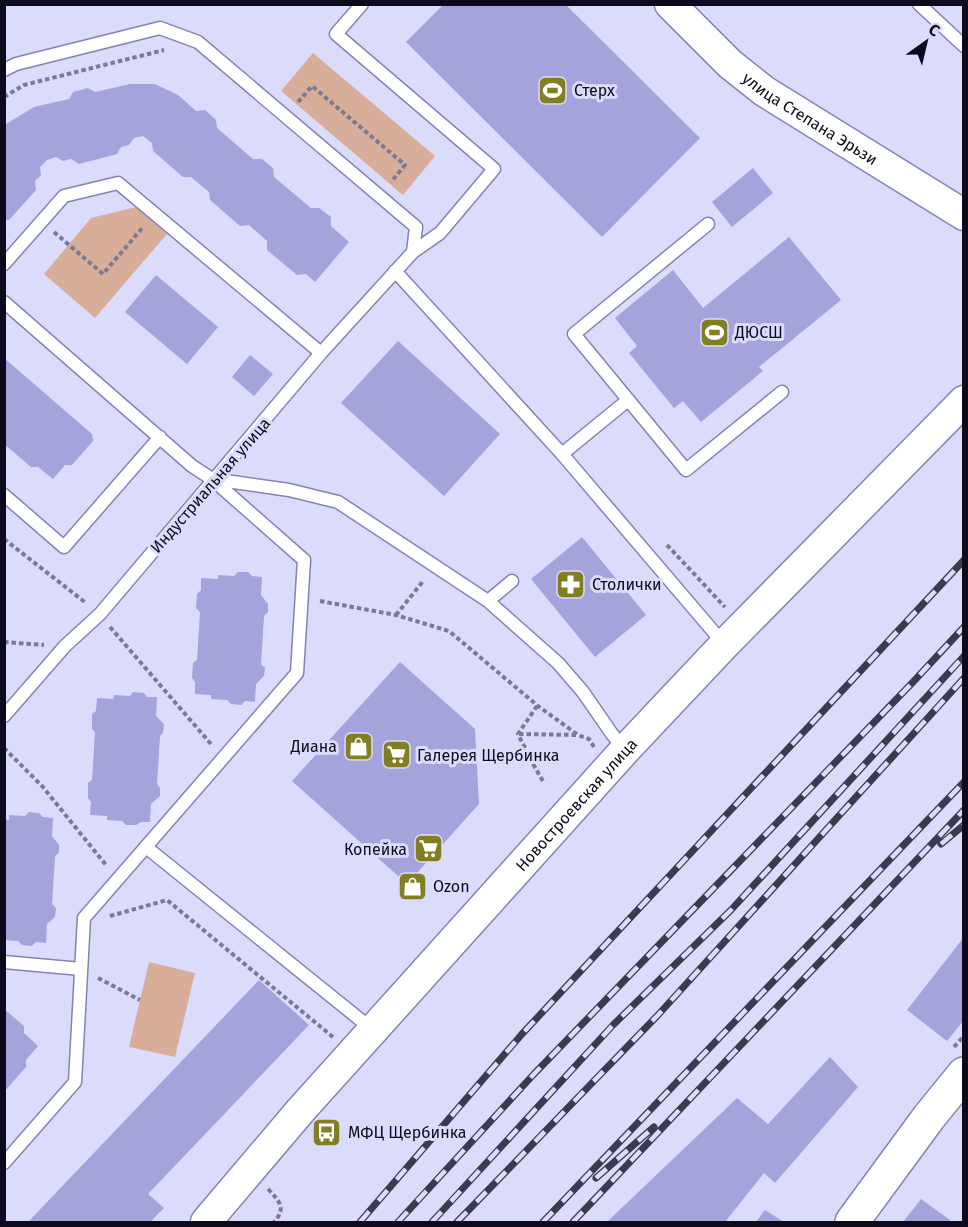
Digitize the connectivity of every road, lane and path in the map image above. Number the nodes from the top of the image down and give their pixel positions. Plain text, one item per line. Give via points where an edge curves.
1 (362, 4) edge
2 (670, 4) edge
3 (919, 4) edge
4 (198, 42) junction
5 (963, 46) edge
6 (4, 70) edge
7 (4, 97) edge
8 (286, 117) junction
9 (379, 196) junction
10 (154, 214) junction
11 (963, 215) edge
12 (42, 222) junction
13 (708, 224) dead end
14 (413, 252) junction
15 (4, 264) edge
16 (395, 271) junction
17 (4, 302) edge
18 (321, 353) junction
19 (782, 392) dead end
20 (628, 400) junction
21 (963, 401) edge
22 (160, 437) junction
23 (562, 454) junction
24 (212, 479) junction
25 (4, 495) edge
26 (4, 538) edge
27 (435, 566) junction
28 (512, 581) dead end
29 (301, 600) junction
30 (488, 601) junction
31 (100, 614) junction
32 (396, 615) junction
33 (4, 642) edge
34 (724, 645) junction
35 (65, 646) junction
36 (538, 706) junction
37 (4, 716) edge
38 (518, 734) junction
39 (578, 735) junction
40 (4, 748) edge
41 (595, 750) dead end
42 (625, 750) junction
43 (223, 758) junction
44 (544, 783) dead end
45 (146, 847) junction
46 (118, 879) junction
47 (84, 924) junction
48 (4, 962) edge
49 (81, 969) junction
50 (140, 1000) dead end
51 (373, 1030) junction
52 (341, 1044) dead end
53 (963, 1074) edge
54 (4, 1163) edge
55 (264, 1186) dead end
56 (206, 1222) edge
57 (274, 1222) edge
58 (852, 1222) edge

1 - 14 lane, Индустриальная улица via 336,34 494,170 440,233
2 - 11 street, улица Степана Эрьзи via 730,64 764,91
3 - 5 lane
4 - 6 lane via 160,28
4 - 7 path via 24,85
4 - 8 lane
8 - 9 lane
8 - 9 path via 312,86 388,150 405,165
9 - 14 lane via 416,227
10 - 12 lane via 118,183 64,196
10 - 12 path via 103,274
10 - 18 lane
12 - 15 lane
13 - 20 lane via 574,334
14 - 16 lane, Индустриальная улица
16 - 18 lane, Индустриальная улица
16 - 23 lane
17 - 22 lane
18 - 24 lane, Индустриальная улица
19 - 20 lane via 686,470
20 - 23 lane
21 - 34 street, Новостроевская улица
22 - 24 lane
22 - 25 lane via 64,547
23 - 34 lane
24 - 27 lane via 289,490 338,502
24 - 29 lane via 304,560
24 - 31 lane, Индустриальная улица
26 - 31 path
27 - 30 lane
27 - 32 path
28 - 30 lane
29 - 32 path
29 - 43 lane via 297,673
30 - 42 lane via 558,663
31 - 35 lane, Индустриальная улица
31 - 43 path
32 - 36 path via 449,631
33 - 35 path
34 - 42 street, Новостроевская улица
35 - 37 lane, Индустриальная улица
36 - 38 path
36 - 39 path
38 - 39 path
38 - 44 path
39 - 41 path via 589,739
40 - 46 path via 42,786
42 - 51 street, Новостроевская улица
43 - 45 lane
45 - 46 lane
45 - 51 lane
46 - 47 lane via 84,918
47 - 49 lane
47 - 52 path via 167,900
48 - 49 lane
49 - 50 path
49 - 54 lane via 75,1082
51 - 56 street, Новостроевская улица
53 - 58 main road
55 - 57 path via 281,1202 282,1209

